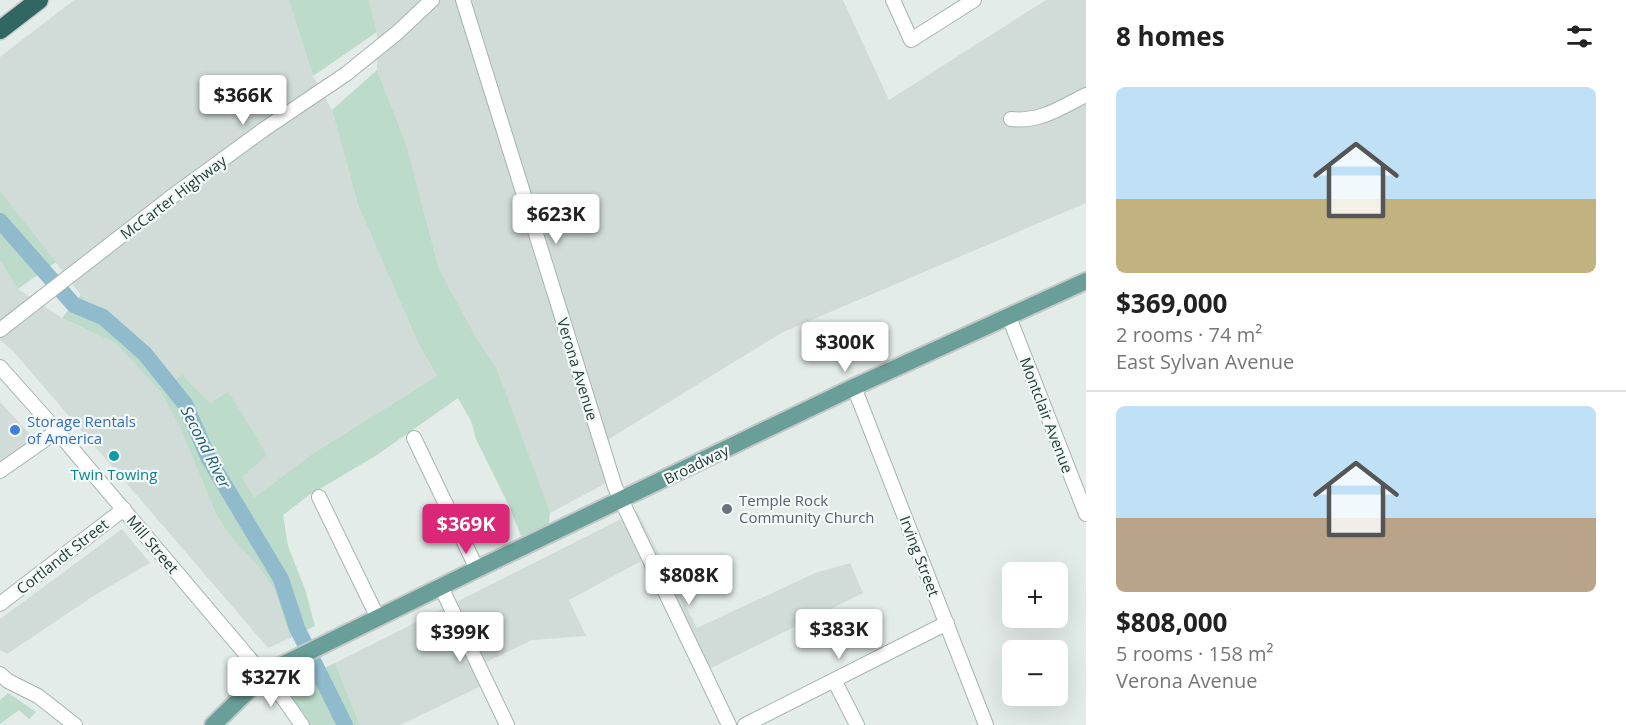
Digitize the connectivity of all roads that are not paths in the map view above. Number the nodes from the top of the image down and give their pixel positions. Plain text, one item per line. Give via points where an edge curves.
1 (432, 0) edge
2 (463, 0) edge
3 (893, 0) edge
4 (974, 0) edge
5 (38, 1) edge
6 (0, 30) edge
7 (1086, 95) edge
8 (1011, 119) dead end
9 (1086, 281) edge
10 (1009, 317) junction
11 (0, 330) edge
12 (0, 367) edge
13 (854, 387) junction
14 (57, 431) junction
15 (414, 438) dead end
16 (0, 471) edge
17 (319, 497) dead end
18 (620, 500) junction
19 (124, 509) junction
20 (1086, 514) edge
21 (477, 569) junction
22 (441, 587) junction
23 (0, 604) edge
24 (378, 618) junction
25 (947, 623) junction
26 (265, 676) junction
27 (4, 677) edge
28 (834, 680) junction
29 (65, 722) edge
30 (213, 725) edge
31 (302, 725) edge
32 (507, 725) edge
33 (729, 725) edge
34 (745, 725) edge
35 (857, 725) edge
36 (986, 725) edge

1 - 11 street, McCarter Highway via 346,74 170,198
2 - 18 street, Verona Avenue
3 - 4 street via 911,40
5 - 6 highway
7 - 8 street via 1042,117
9 - 10 main road, Broadway
10 - 13 main road, Broadway
10 - 20 street, Montclair Avenue
12 - 14 street, Mill Street
13 - 18 main road, Broadway
13 - 25 street, Irving Street
14 - 16 street
14 - 19 street, Mill Street
15 - 21 street
17 - 24 street
18 - 21 main road, Broadway
18 - 33 street, Verona Avenue
19 - 23 street, Cortlandt Street
19 - 26 street, Mill Street
21 - 22 main road, Broadway
22 - 24 main road, Broadway
22 - 32 street
24 - 26 main road, Broadway
25 - 28 street
25 - 36 street, Irving Street
26 - 30 main road, Broadway
26 - 31 street, Mill Street
27 - 29 street via 38,696
28 - 34 street
28 - 35 street

